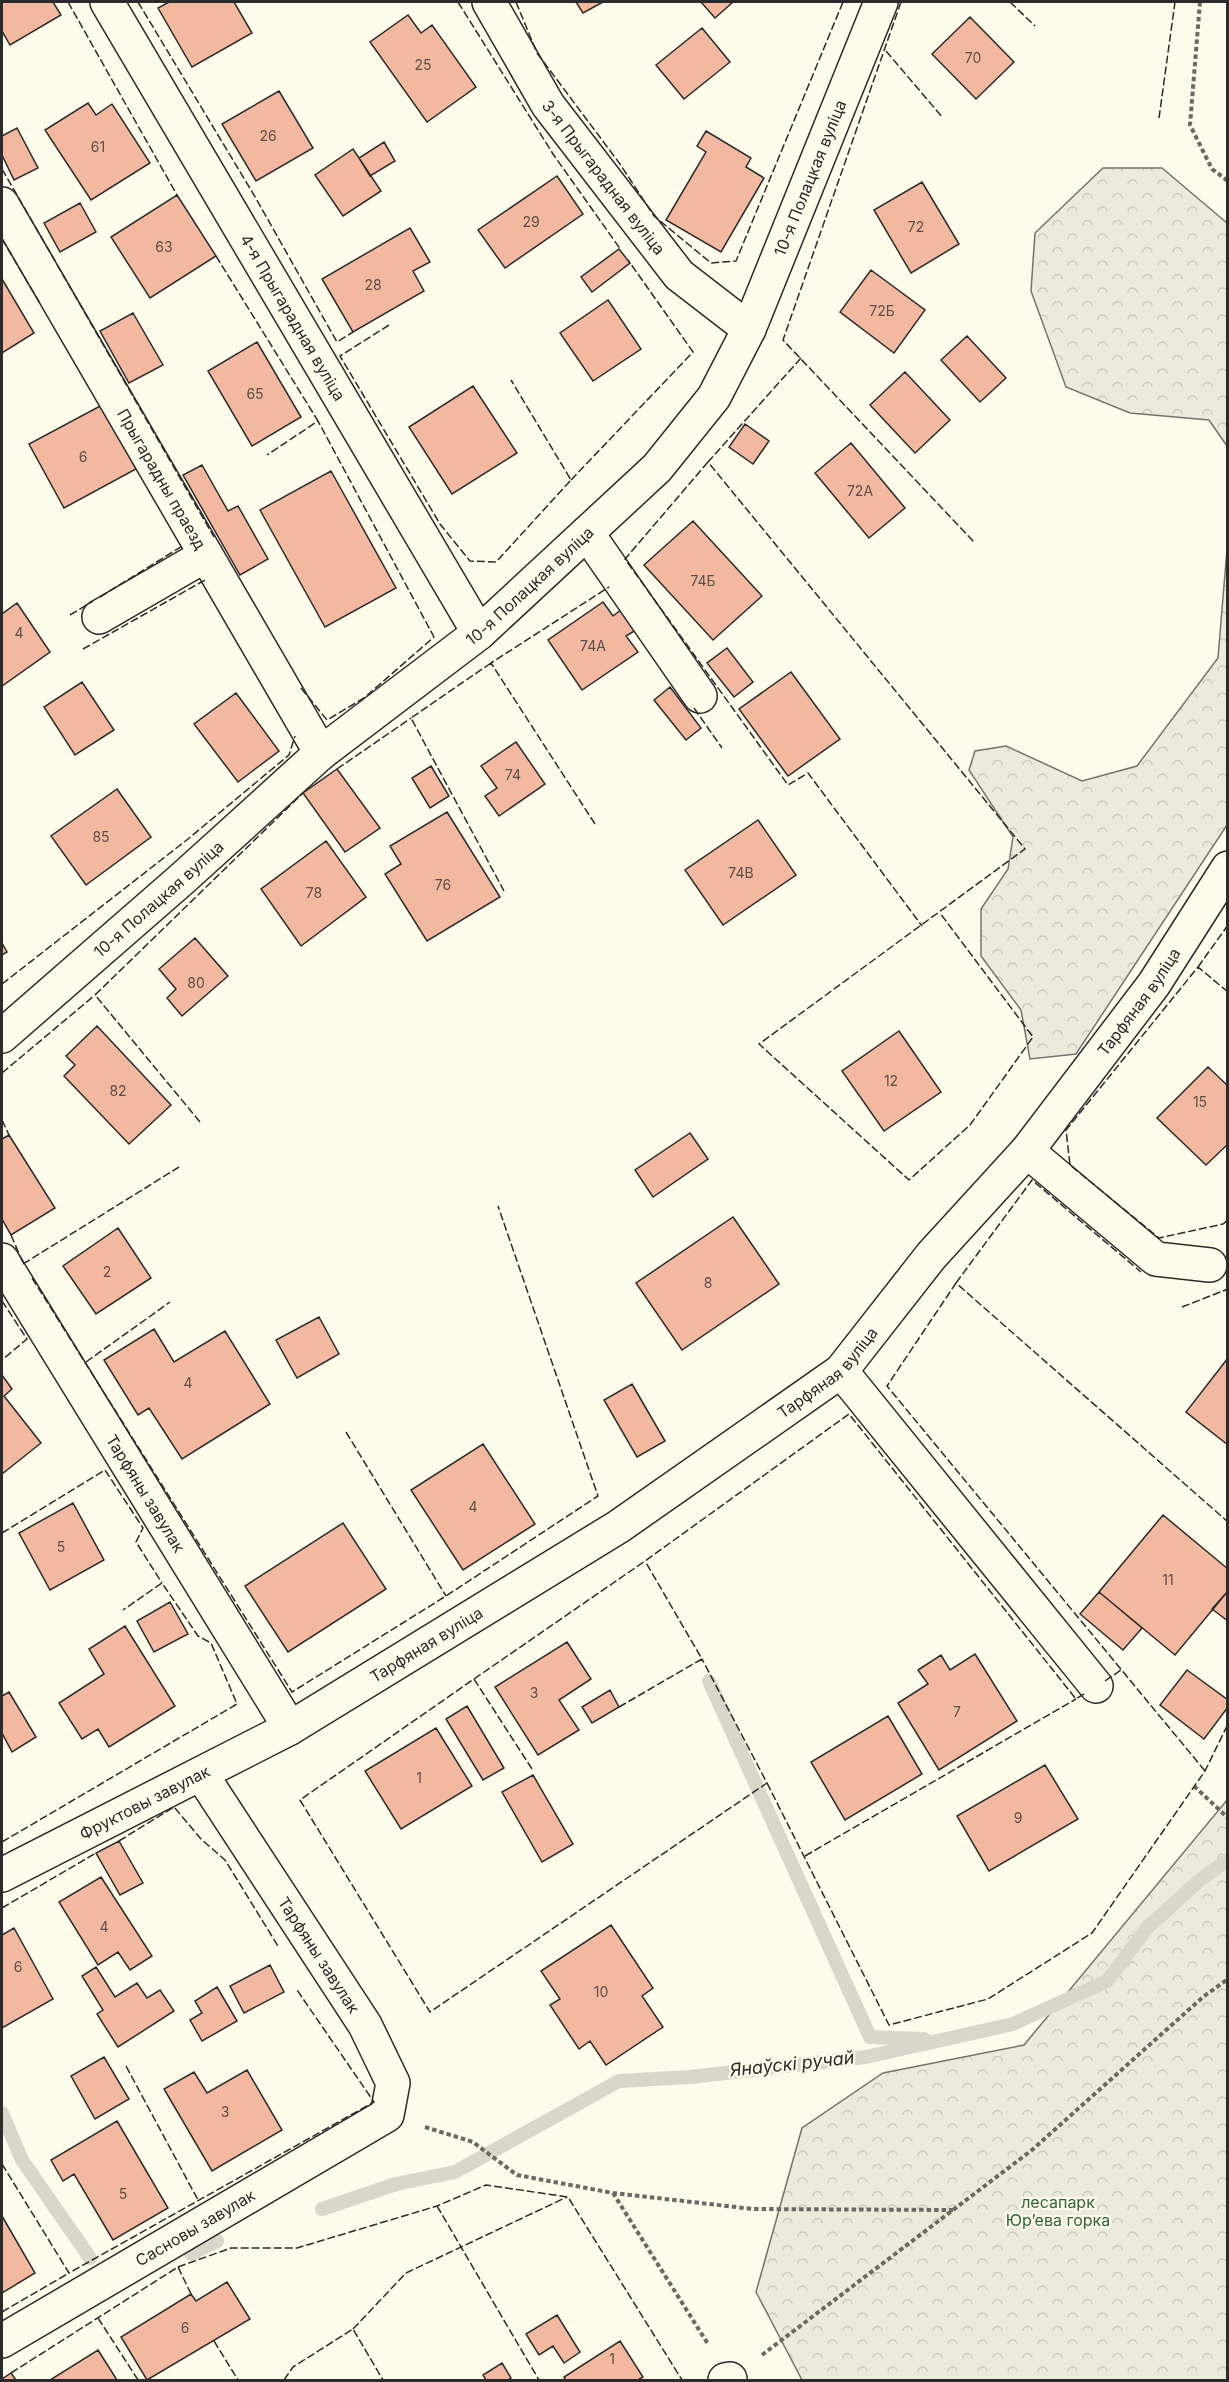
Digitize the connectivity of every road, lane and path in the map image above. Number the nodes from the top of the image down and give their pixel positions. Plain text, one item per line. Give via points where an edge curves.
1 (107, 2) edge
2 (489, 2) edge
3 (881, 2) edge
4 (1200, 2) edge
5 (1227, 181) edge
6 (2, 204) edge
7 (749, 329) junction
8 (587, 533) junction
9 (206, 555) junction
10 (99, 617) dead end
11 (479, 633) junction
12 (700, 696) dead end
13 (321, 753) junction
14 (1227, 868) edge
15 (2, 1036) edge
16 (1027, 1151) junction
17 (2, 1260) edge
18 (1210, 1265) dead end
19 (841, 1371) junction
20 (1096, 1686) dead end
21 (290, 1728) junction
22 (201, 1774) junction
23 (1194, 1786) dead end
24 (1227, 1818) edge
25 (2, 1875) edge
26 (1227, 1979) edge
27 (387, 2115) junction
28 (613, 2193) junction
29 (954, 2210) junction
30 (2, 2341) edge
31 (728, 2380) edge

1 - 11 street, 4-я Прыгарадная вуліца
2 - 7 street, 3-я Прыгарадная вуліца via 548,105 679,275
3 - 7 street, 10-я Полацкая вуліца
4 - 5 path via 1190,125 1212,169
6 - 9 street, Прыгарадны праезд
7 - 8 street, 10-я Полацкая вуліца via 714,397 657,468
8 - 11 street, 10-я Полацкая вуліца
8 - 12 street
9 - 10 street
9 - 13 street, Прыгарадны праезд
11 - 13 street, 10-я Полацкая вуліца
13 - 15 street, 10-я Полацкая вуліца
14 - 16 street, Тарфяная вуліца via 1154,984
16 - 18 street via 1156,1259
16 - 19 street, Тарфяная вуліца via 931,1256
17 - 21 street, Тарфяны завулак
19 - 20 street
19 - 21 street, Тарфяная вуліца via 618,1527
21 - 22 street, Фруктовы завулак
22 - 25 street, Фруктовы завулак
22 - 27 street, Тарфяны завулак via 365,2025 393,2083
23 - 24 path
26 - 29 path via 1032,2150
27 - 28 path via 473,2142 517,2175
27 - 30 street, Сасновы завулак
28 - 29 path via 753,2209
28 - 31 path
29 - 31 path

